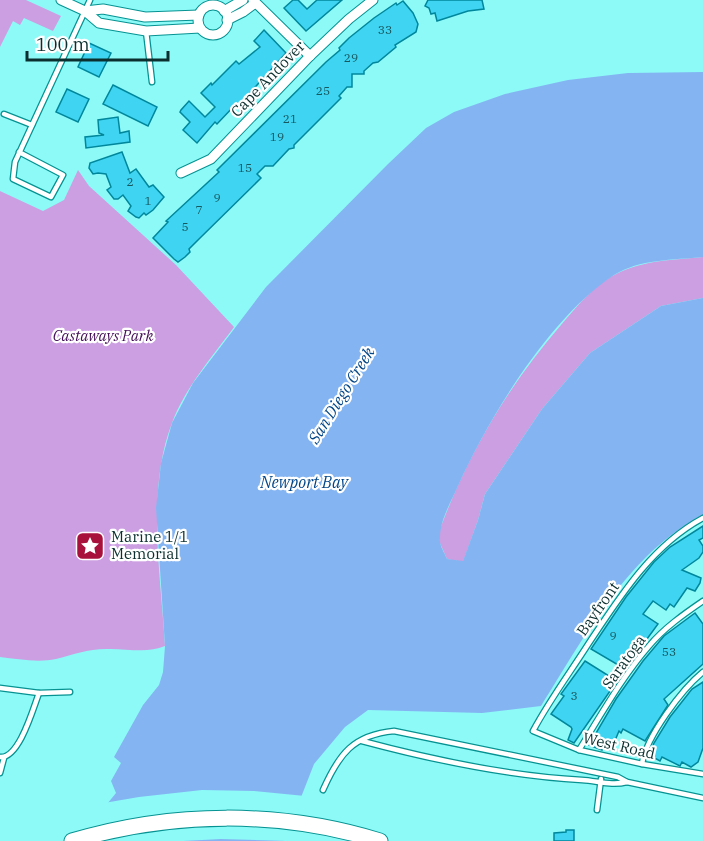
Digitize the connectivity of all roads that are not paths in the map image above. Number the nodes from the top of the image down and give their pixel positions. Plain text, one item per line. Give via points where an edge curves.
1 (61, 0) edge
2 (90, 0) edge
3 (243, 0) edge
4 (373, 0) edge
5 (254, 2) edge
6 (85, 11) junction
7 (199, 15) junction
8 (226, 15) junction
9 (146, 17) junction
10 (200, 28) junction
11 (146, 31) junction
12 (310, 56) junction
13 (152, 82) dead end
14 (4, 114) dead end
15 (32, 125) junction
16 (19, 152) junction
17 (182, 173) dead end
18 (703, 518) edge
19 (703, 601) edge
20 (703, 672) edge
21 (0, 688) edge
22 (70, 692) dead end
23 (39, 693) junction
24 (532, 731) joint
25 (361, 740) junction
26 (579, 750) junction
27 (2, 758) edge
28 (642, 764) junction
29 (0, 773) edge
30 (601, 774) junction
31 (703, 775) edge
32 (600, 782) junction
33 (627, 782) junction
34 (323, 790) dead end
35 (703, 798) edge
36 (597, 810) dead end
37 (72, 841) edge
38 (379, 841) edge

1 - 6 street
2 - 6 lane
3 - 8 street
4 - 12 street, Cape Andover
5 - 8 street via 243,12
5 - 12 street
6 - 9 street via 103,9
6 - 11 street via 99,23
6 - 15 lane
7 - 8 street via 210,6 220,8
7 - 9 street
7 - 10 street
8 - 10 street via 225,29 217,34
9 - 11 street
10 - 11 street
11 - 13 lane
12 - 17 street, Cape Andover via 211,159
14 - 15 lane
15 - 16 lane
16 - 16 lane via 13,179 51,197 63,175
18 - 24 lane, Bayfront via 652,557 622,593
19 - 26 lane, Saratoga via 649,645
20 - 28 lane via 666,715
21 - 23 lane
22 - 23 lane
23 - 27 lane via 21,739 12,754
24 - 26 lane, West Road
25 - 30 lane via 378,732 394,731
25 - 32 lane via 484,767 560,780
25 - 34 lane via 336,762
26 - 28 lane, West Road
27 - 29 lane
28 - 31 lane, West Road
30 - 32 lane
30 - 33 lane
32 - 33 lane
32 - 36 lane
33 - 35 lane
37 - 38 highway via 158,822 226,818 313,825

